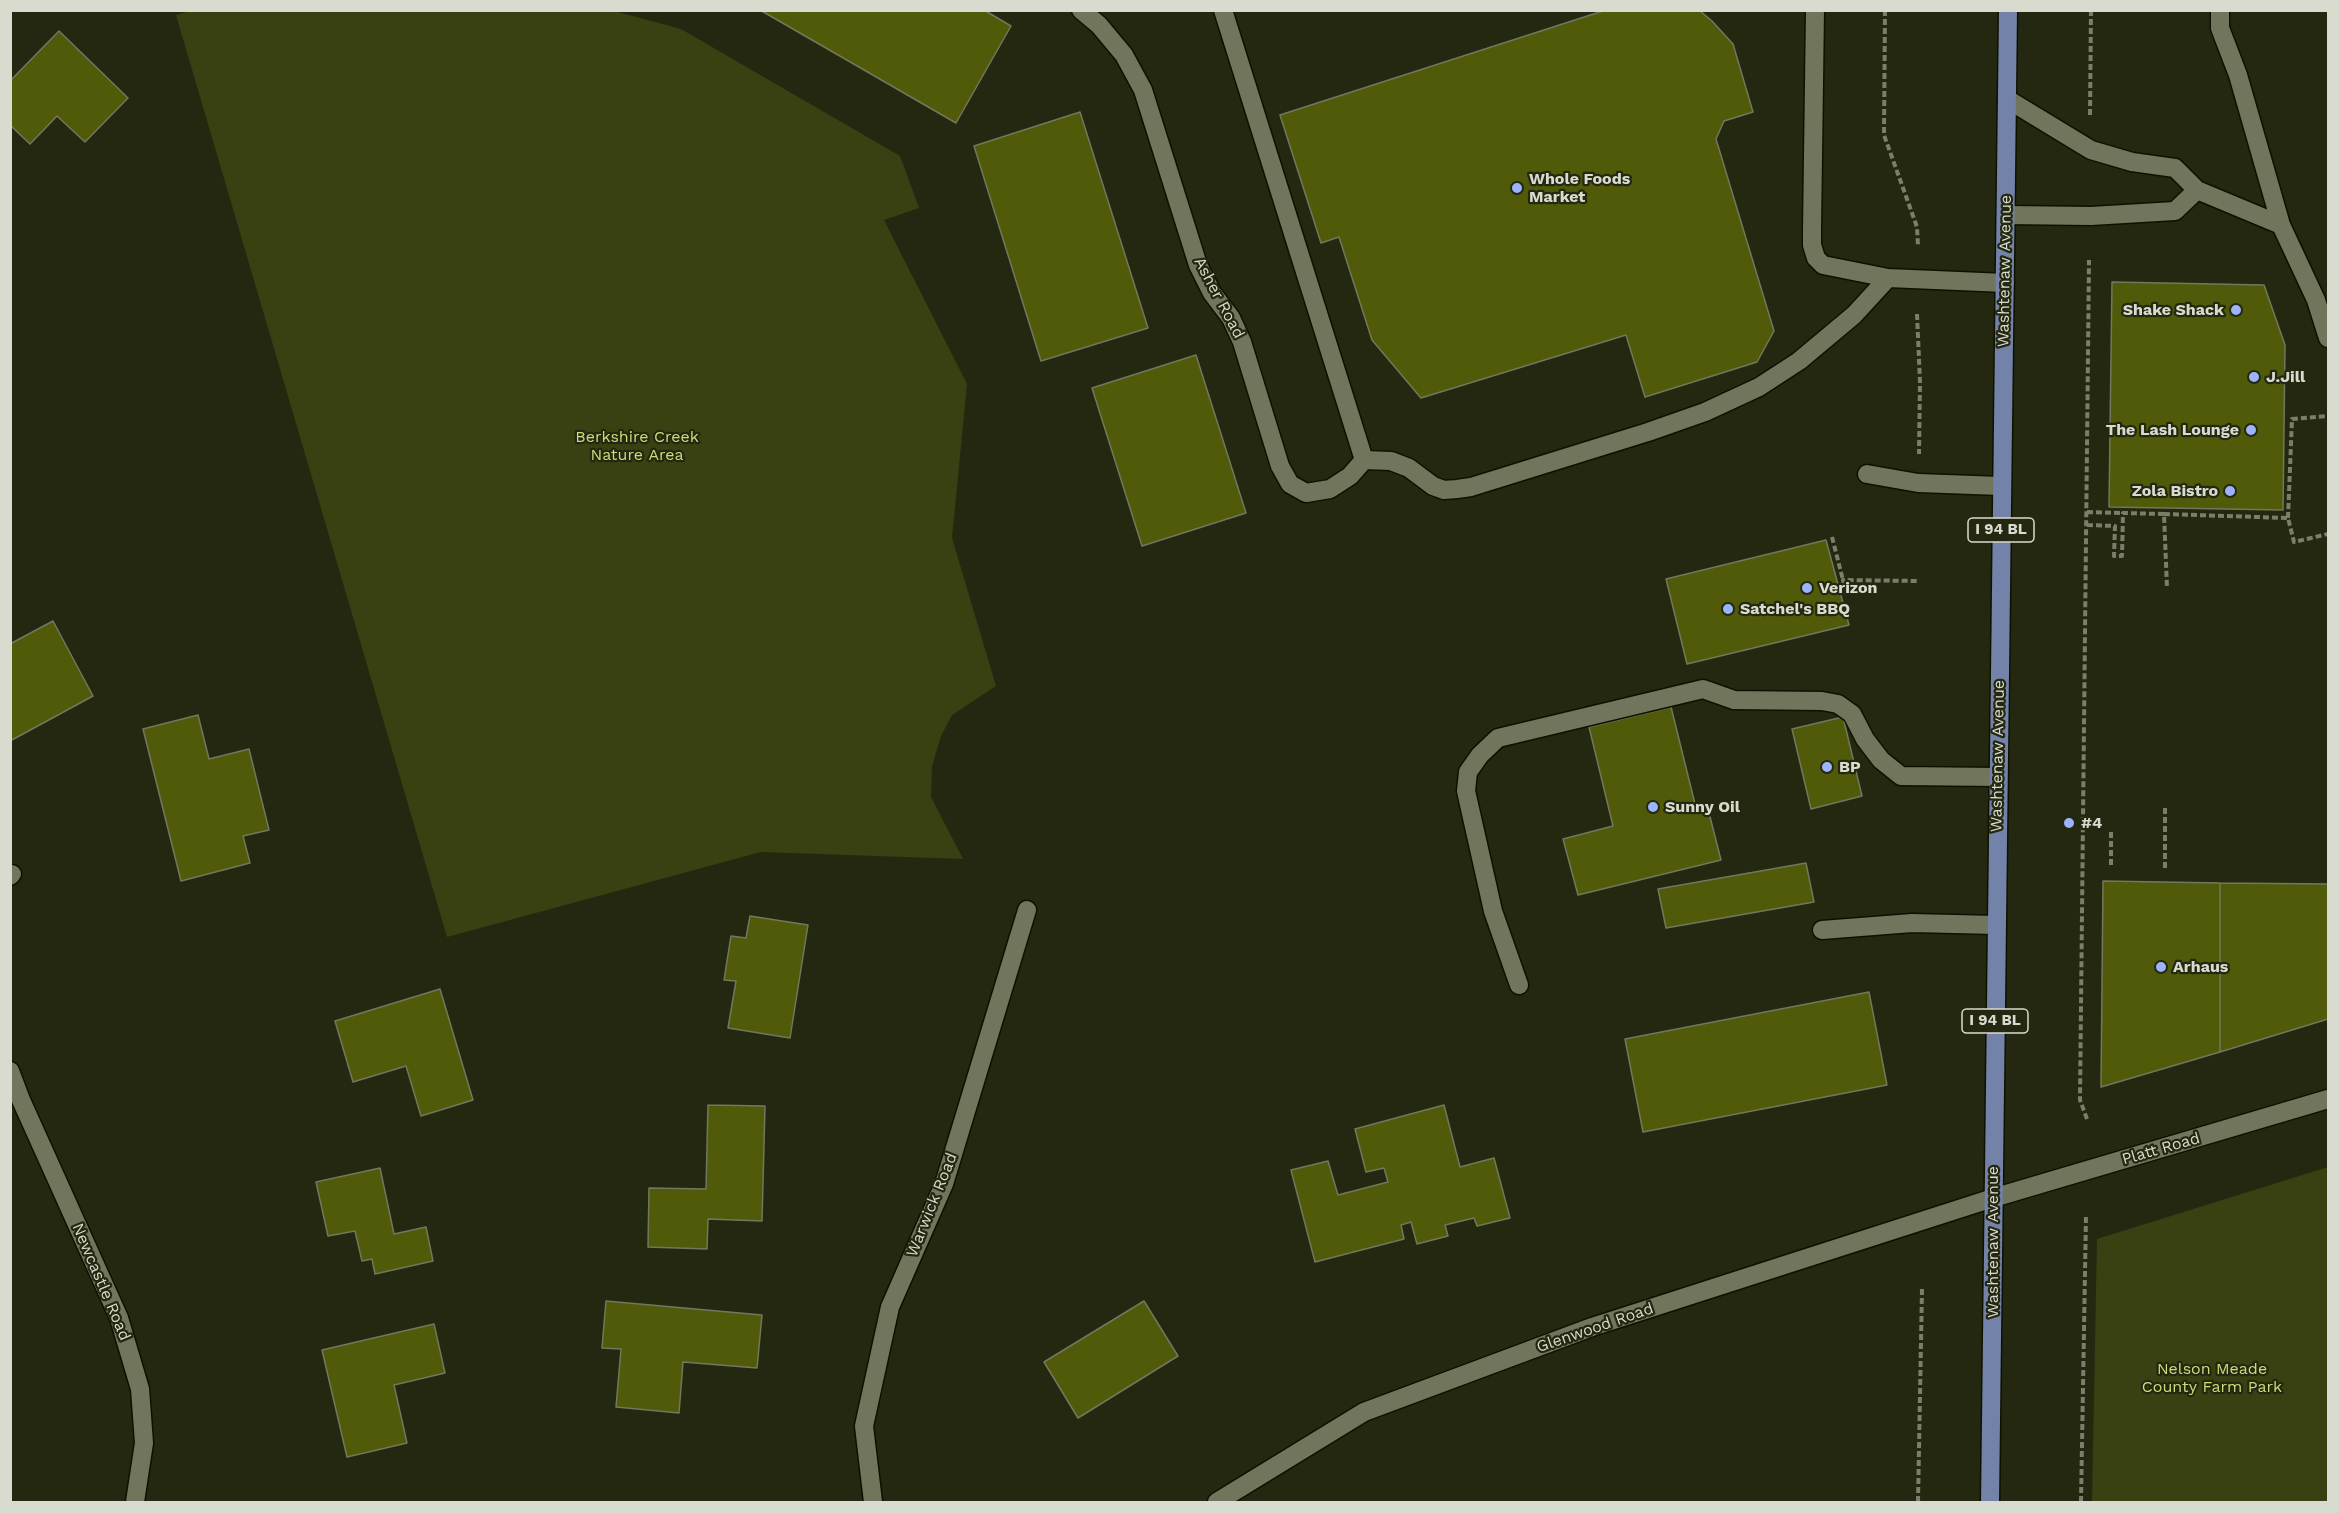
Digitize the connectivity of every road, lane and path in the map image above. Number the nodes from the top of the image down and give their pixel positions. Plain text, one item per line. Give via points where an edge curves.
1 (1081, 10) edge
2 (1223, 10) edge
3 (1815, 10) edge
4 (1885, 10) edge
5 (2008, 10) edge
6 (2091, 10) edge
7 (2220, 10) edge
8 (2007, 99) junction
9 (2090, 124) dead end
10 (2197, 189) junction
11 (2006, 216) junction
12 (2281, 225) junction
13 (1918, 246) dead end
14 (2089, 260) dead end
15 (1887, 278) junction
16 (2005, 283) junction
17 (1917, 314) dead end
18 (2328, 338) edge
19 (2328, 416) edge
20 (1919, 459) dead end
21 (1364, 460) junction
22 (1867, 474) dead end
23 (2001, 486) junction
24 (2087, 512) junction
25 (2123, 513) junction
26 (2164, 513) junction
27 (2288, 518) junction
28 (2087, 525) junction
29 (2328, 534) edge
30 (1832, 537) dead end
31 (1843, 581) junction
32 (1918, 581) dead end
33 (1838, 583) dead end
34 (2167, 588) dead end
35 (1846, 593) dead end
36 (1998, 777) junction
37 (2165, 808) dead end
38 (2111, 832) dead end
39 (2111, 867) dead end
40 (2165, 868) dead end
41 (1027, 910) dead end
42 (1996, 925) junction
43 (1822, 930) dead end
44 (1519, 985) dead end
45 (10, 1071) edge
46 (2328, 1099) edge
47 (2087, 1119) dead end
48 (1993, 1198) junction
49 (2086, 1215) dead end
50 (1922, 1289) dead end
51 (135, 1503) edge
52 (873, 1503) edge
53 (1216, 1503) edge
54 (1918, 1503) edge
55 (1990, 1503) edge
56 (2081, 1503) edge

1 - 21 street, Asher Road via 1124,56 1143,90 1198,265 1242,342 1280,466 1290,484 1306,493 1330,489 1350,476
2 - 21 street
3 - 15 street via 1812,237 1816,258 1822,265
4 - 13 path via 1884,135 1917,227
5 - 8 main road, Washtenaw Avenue / I 94 BL
6 - 9 path
7 - 12 street via 2220,28 2238,75
8 - 10 street via 2091,150 2132,162 2175,168
8 - 11 main road, Washtenaw Avenue / I 94 BL
10 - 11 street via 2175,211
10 - 12 street
11 - 16 main road, Washtenaw Avenue / I 94 BL
12 - 18 street via 2316,300
14 - 24 path
15 - 16 street
15 - 21 street via 1854,315 1799,361 1759,387 1648,432 1457,489 1433,486 1409,468 1391,461
16 - 23 main road, Washtenaw Avenue / I 94 BL
17 - 20 path
19 - 27 path via 2292,419
22 - 23 street via 1918,483
23 - 36 main road, Washtenaw Avenue / I 94 BL
24 - 25 path
24 - 28 path
25 - 26 path
25 - 28 path via 2122,556 2114,556 2115,526
26 - 27 path
26 - 34 path
27 - 29 path via 2294,542
28 - 47 path via 2080,1100
30 - 31 path
31 - 32 path
31 - 33 path
31 - 35 path
36 - 42 main road, Washtenaw Avenue / I 94 BL
36 - 44 street via 1901,776 1881,760 1852,714 1838,704 1734,700 1703,689 1498,738 1468,771 1466,791 1493,911
37 - 40 path
38 - 39 path
41 - 52 street, Warwick Road via 944,1184 890,1307 864,1426
42 - 43 street via 1912,924
42 - 48 main road, Washtenaw Avenue / I 94 BL
45 - 51 street, Newcastle Road via 119,1318 137,1378 144,1443
46 - 48 street, Platt Road
48 - 53 street, Glenwood Road via 1592,1327 1364,1412
48 - 55 main road, Washtenaw Avenue / I 94 BL
49 - 56 path
50 - 54 path

